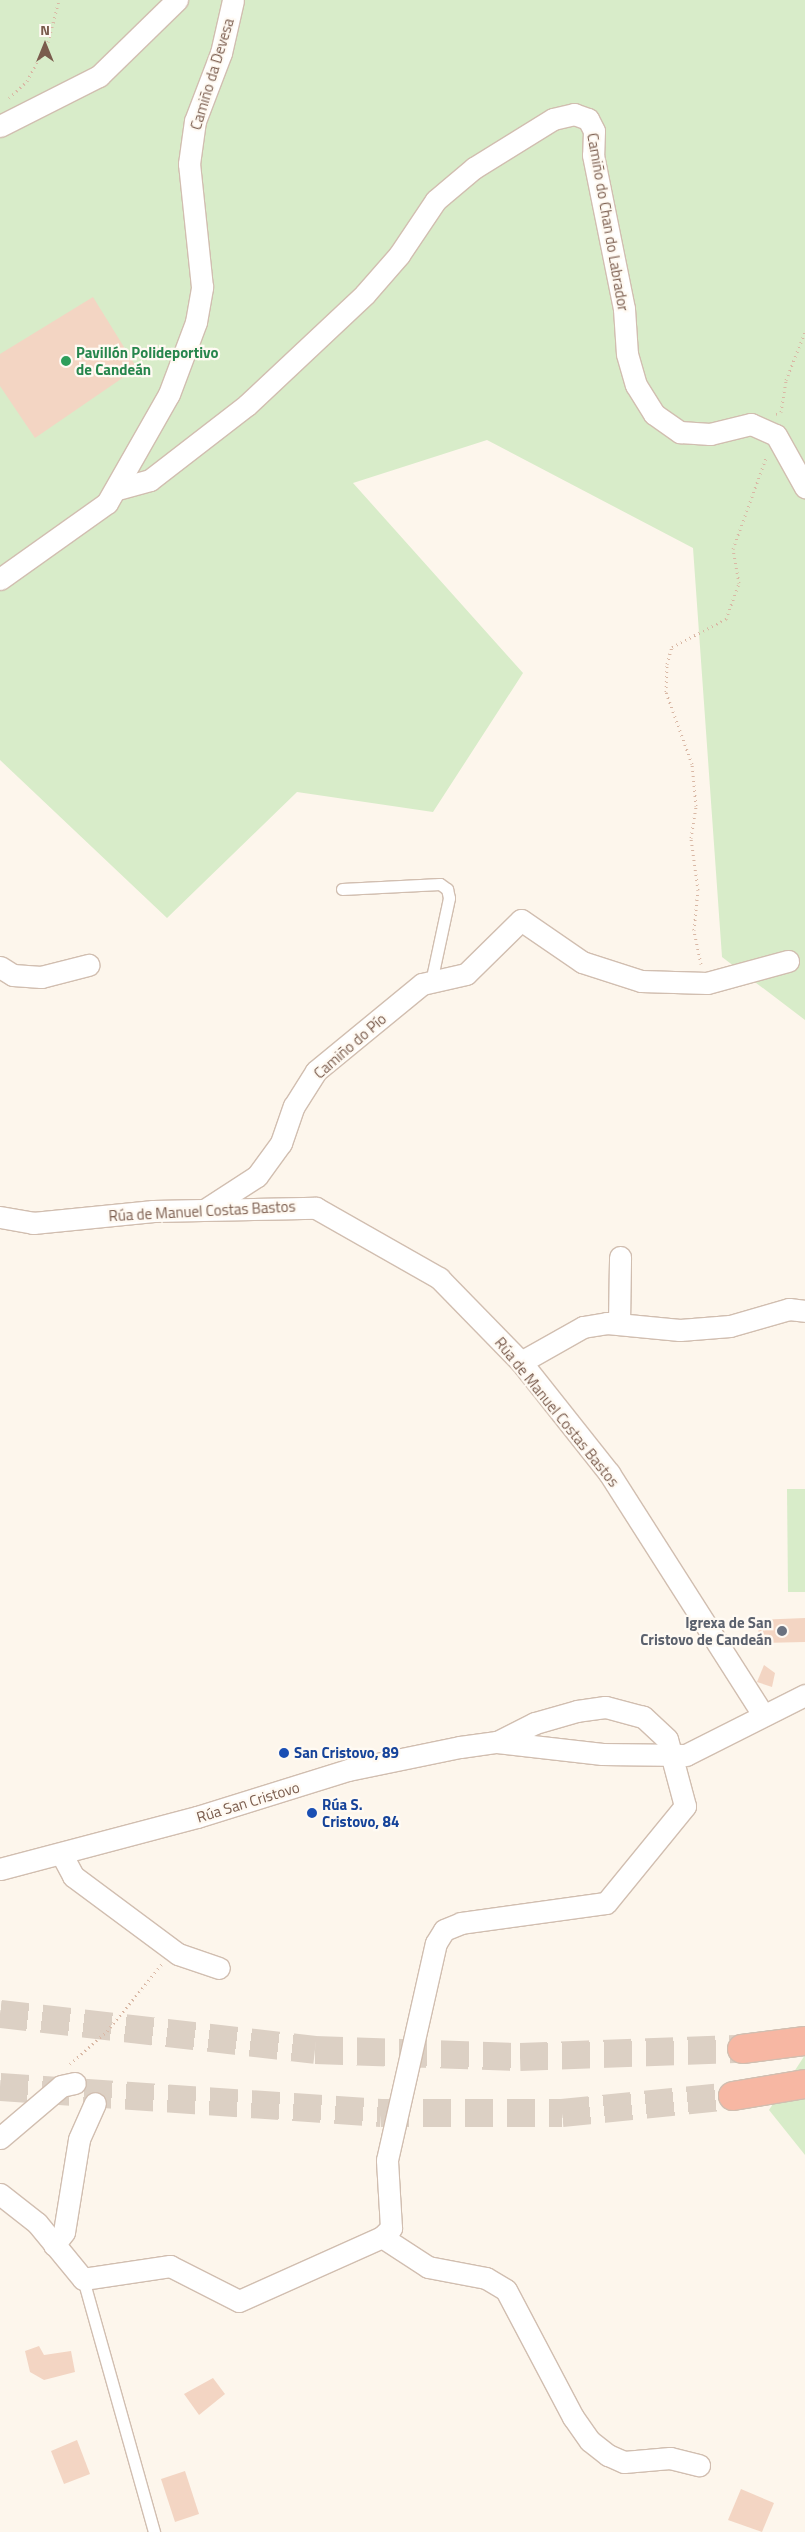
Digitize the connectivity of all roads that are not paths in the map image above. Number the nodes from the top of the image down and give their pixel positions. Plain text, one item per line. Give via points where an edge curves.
1 (177, 0) edge
2 (234, 0) edge
3 (0, 126) edge
4 (805, 487) edge
5 (117, 489) junction
6 (0, 580) edge
7 (342, 889) dead end
8 (788, 961) dead end
9 (88, 966) dead end
10 (0, 967) edge
11 (431, 982) junction
12 (206, 1209) junction
13 (0, 1216) edge
14 (620, 1257) dead end
15 (805, 1311) edge
16 (619, 1324) junction
17 (521, 1362) junction
18 (805, 1695) edge
19 (763, 1715) junction
20 (497, 1742) junction
21 (671, 1756) junction
22 (62, 1855) junction
23 (0, 1869) edge
24 (219, 1968) dead end
25 (805, 2041) edge
26 (742, 2049) tunnel mouth
27 (805, 2084) edge
28 (68, 2085) road end
29 (733, 2096) tunnel mouth
30 (95, 2103) dead end
31 (0, 2138) edge
32 (0, 2194) edge
33 (382, 2237) junction
34 (54, 2245) junction
35 (83, 2279) junction
36 (699, 2464) dead end
37 (154, 2532) edge

1 - 3 street via 99,76
2 - 5 street, Camiño da Devesa via 220,53 195,121 189,164 201,252 202,287 196,322 169,394
4 - 5 street, Camiño do Chan do Labrador via 776,434 752,424 710,434 680,432 654,414 636,385 627,354 624,309 593,155 594,131 588,119 574,114 553,119 474,168 436,200 399,255 365,294 247,405 150,480
5 - 6 street, Camiño da Devesa via 87,519
7 - 11 lane via 440,884 447,889 449,898
8 - 11 street, Camiño do Pío via 706,983 641,981 609,974 582,962 521,920 466,974
9 - 10 street via 41,977 13,975
11 - 12 street, Camiño do Pío via 422,984 316,1071 294,1106 281,1142 257,1176
12 - 13 street, Rúa de Manuel Costas Bastos via 33,1223
12 - 17 street, Rúa de Manuel Costas Bastos via 300,1207 332,1214 439,1278
14 - 16 street
15 - 16 street via 789,1309 730,1326 680,1330
16 - 17 street via 584,1327
17 - 19 street, Rúa de Manuel Costas Bastos via 609,1473
18 - 19 street, Rúa San Cristovo
19 - 21 street, Rúa San Cristovo via 699,1752
20 - 21 street, Rúa San Cristovo
20 - 21 street, Rúa San Cristovo via 535,1723 605,1708 643,1717 667,1739
20 - 22 street, Rúa San Cristovo via 348,1770
21 - 33 street via 685,1806 606,1903 461,1923 444,1930 436,1943 386,2160 391,2228
22 - 23 street, Rúa San Cristovo
22 - 24 street via 73,1876 172,1950
25 - 26 highway
27 - 29 highway
28 - 31 street
30 - 34 street via 79,2139 64,2232
32 - 34 street via 37,2223
33 - 35 street via 239,2301 170,2266
33 - 36 street via 395,2241 428,2267 498,2282 573,2417 590,2441 608,2455 624,2462 670,2458
34 - 35 street
35 - 37 lane

